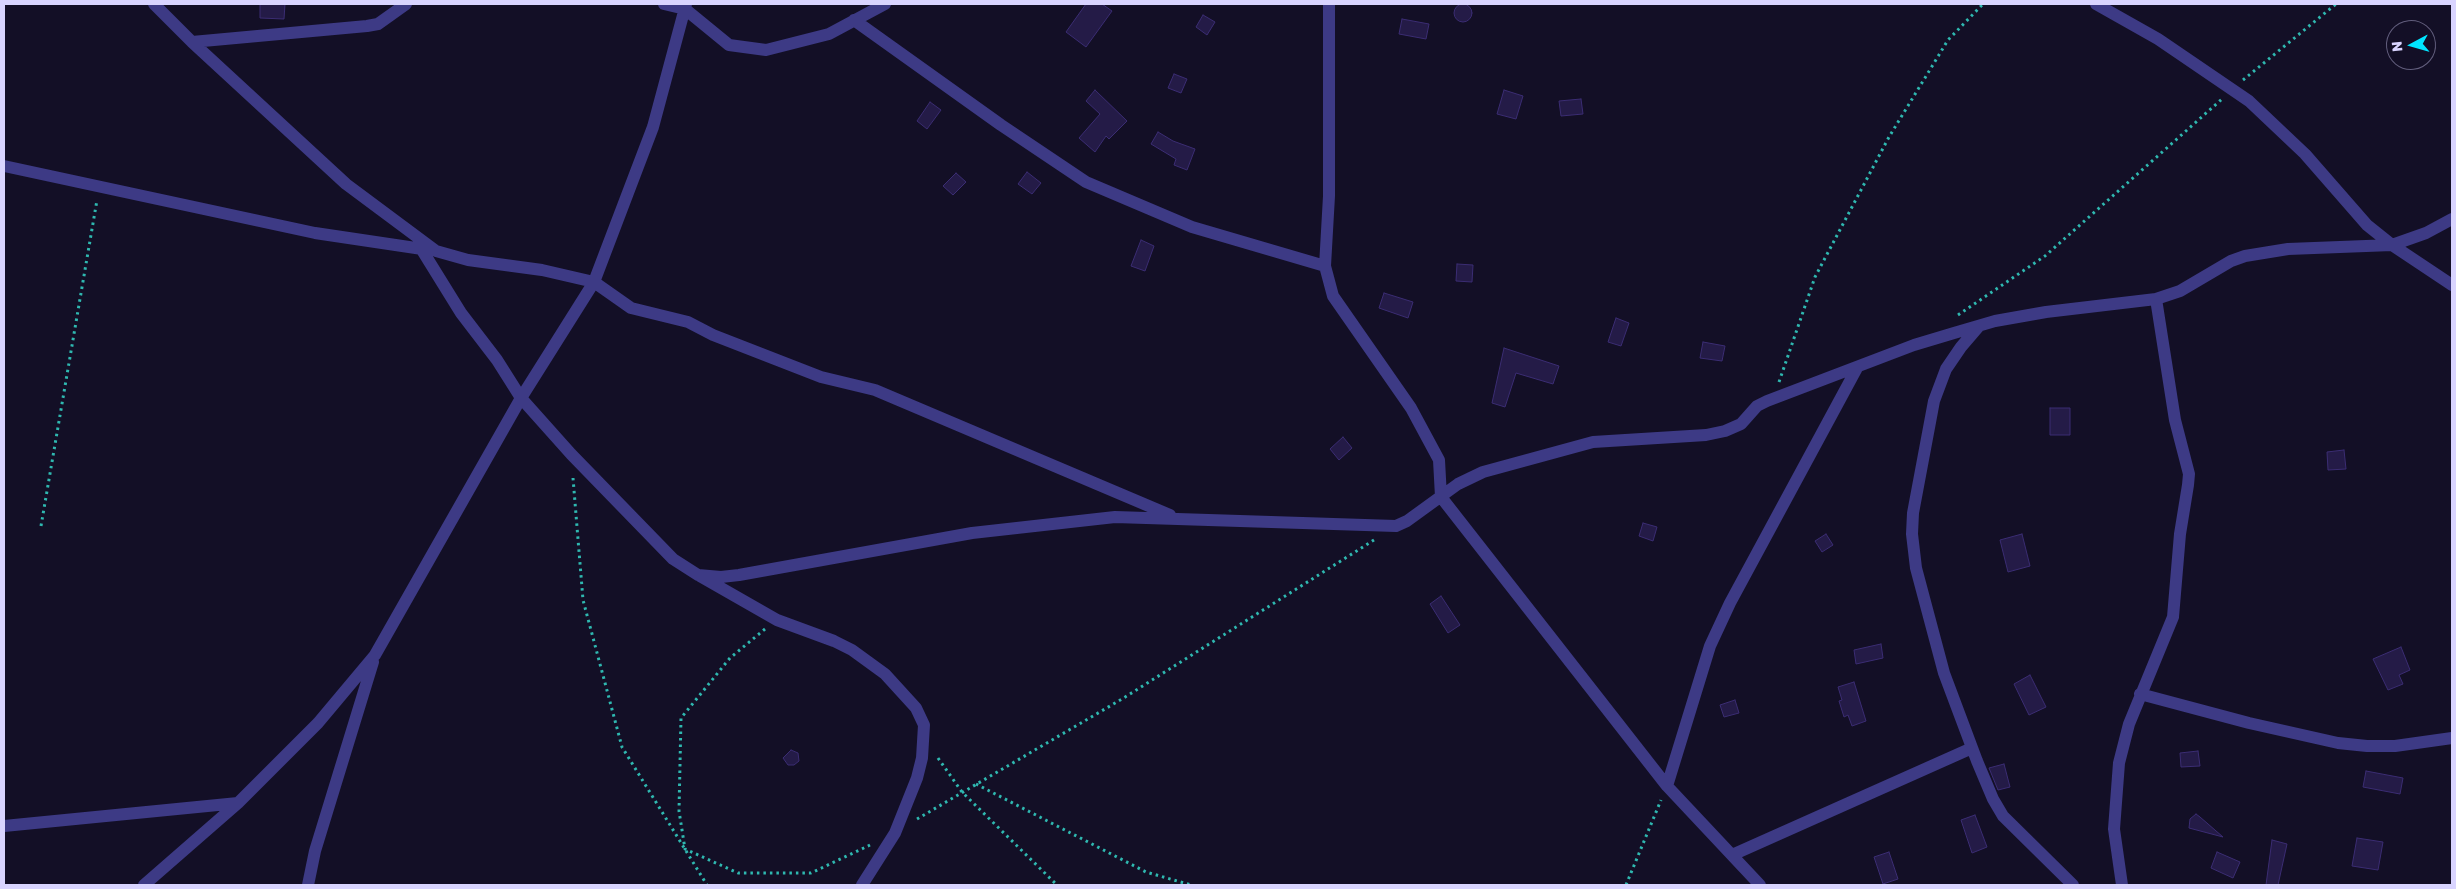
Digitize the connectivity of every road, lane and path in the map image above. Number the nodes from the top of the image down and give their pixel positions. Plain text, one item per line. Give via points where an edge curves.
1 (154, 4) edge
2 (406, 4) edge
3 (664, 4) edge
4 (885, 4) edge
5 (1330, 4) edge
6 (1982, 4) edge
7 (2096, 4) edge
8 (2336, 4) edge
9 (686, 6) edge
10 (854, 20) junction
11 (192, 42) junction
12 (2232, 89) junction
13 (4, 166) edge
14 (100, 187) junction
15 (2452, 219) edge
16 (2392, 245) junction
17 (422, 250) junction
18 (436, 251) junction
19 (1326, 266) junction
20 (594, 282) junction
21 (2452, 285) edge
22 (2156, 299) junction
23 (1955, 317) dead end
24 (1979, 326) junction
25 (1857, 368) junction
26 (520, 398) junction
27 (1773, 399) junction
28 (570, 454) junction
29 (1441, 497) junction
30 (1180, 519) junction
31 (41, 526) dead end
32 (1396, 526) junction
33 (698, 575) junction
34 (777, 620) junction
35 (375, 655) junction
36 (2140, 694) junction
37 (2452, 738) edge
38 (1972, 748) junction
39 (935, 753) dead end
40 (976, 784) junction
41 (1667, 786) junction
42 (962, 792) junction
43 (238, 803) junction
44 (4, 826) edge
45 (895, 833) junction
46 (685, 849) junction
47 (1732, 854) junction
48 (144, 885) edge
49 (308, 885) edge
50 (707, 885) edge
51 (862, 885) edge
52 (1057, 885) edge
53 (1191, 885) edge
54 (1626, 885) edge
55 (1760, 885) edge
56 (2073, 885) edge
57 (2122, 885) edge

1 - 11 street
2 - 11 street via 378,24 367,26
3 - 9 street
4 - 10 street
5 - 19 street
6 - 27 path via 1948,40 1889,137 1815,277
7 - 12 street via 2158,39
8 - 12 path
9 - 10 street via 729,45 766,50 828,34
9 - 20 street via 653,127
10 - 19 street via 1086,182 1192,227
11 - 18 street via 346,184
12 - 16 street via 2305,154 2367,225
12 - 23 path via 2045,256
13 - 14 street
14 - 17 street via 315,233
14 - 31 path
15 - 16 street via 2426,233
16 - 21 street
16 - 22 street via 2288,250 2245,256 2180,291
17 - 18 street
17 - 26 street
18 - 20 street via 468,260 542,270
19 - 29 street via 1333,296 1411,408 1439,460
20 - 26 street
20 - 30 street via 631,308 688,322 821,377 875,390
22 - 24 street via 2046,312
22 - 36 street via 2175,420 2189,474 2174,617
24 - 25 street via 1914,345
24 - 38 street via 1946,369 1934,401 1912,534 1916,568 1944,673
25 - 27 street
25 - 41 street via 1710,646
26 - 28 street
26 - 35 street
27 - 29 street via 1757,406 1741,424 1725,432 1593,442 1483,472
28 - 33 street via 665,552
28 - 46 path via 583,600 622,747
29 - 32 street
29 - 41 street
30 - 32 street
30 - 33 street via 1115,517 1015,527 739,576
32 - 40 path via 1122,699
33 - 34 street
34 - 45 street via 852,650 885,674 916,708 924,725 922,758
34 - 46 path via 730,658 682,718 679,812
35 - 43 street via 318,723
35 - 49 street via 315,851
36 - 37 street via 2338,743 2395,746
36 - 57 street via 2124,740 2116,782 2114,830
38 - 47 street
38 - 56 street via 2003,816
39 - 42 path
40 - 42 path
40 - 53 path via 1146,872
41 - 47 street
41 - 54 path
42 - 45 path
42 - 52 path
43 - 44 street
43 - 48 street
45 - 46 path via 811,872 738,873
45 - 51 street
46 - 50 path
47 - 55 street

